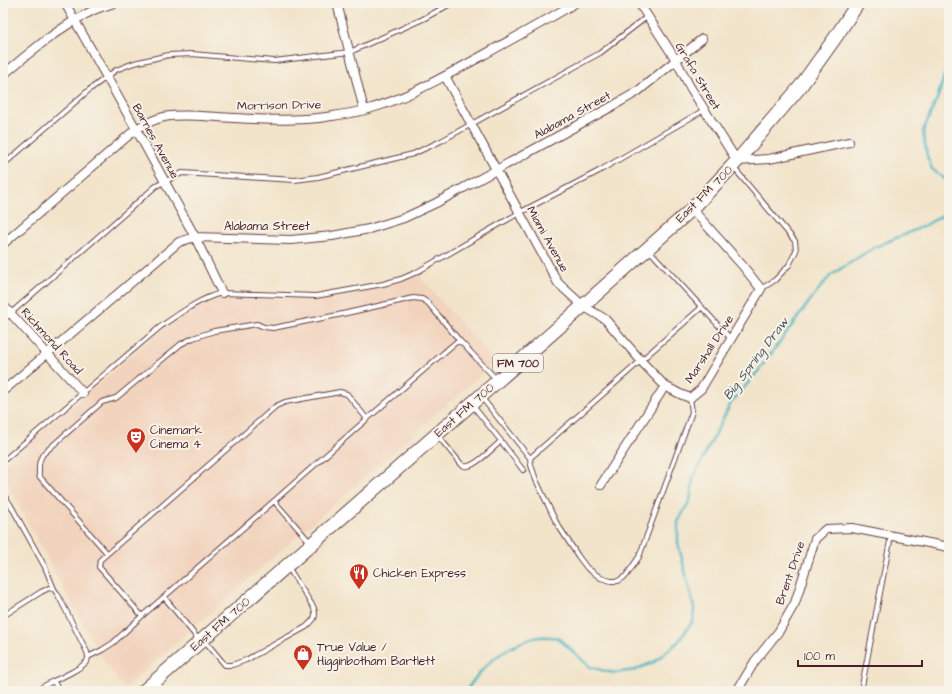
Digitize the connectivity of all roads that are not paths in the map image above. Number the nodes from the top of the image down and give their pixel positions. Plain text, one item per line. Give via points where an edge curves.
1 (65, 3) edge
2 (114, 3) edge
3 (337, 3) edge
4 (452, 3) edge
5 (575, 3) edge
6 (639, 3) edge
7 (858, 3) edge
8 (648, 16) junction
9 (75, 20) junction
10 (702, 39) dead end
11 (350, 52) junction
12 (676, 60) junction
13 (3, 75) edge
14 (445, 76) junction
15 (107, 77) junction
16 (364, 110) junction
17 (705, 110) junction
18 (471, 124) junction
19 (136, 129) junction
20 (849, 142) dead end
21 (734, 163) junction
22 (3, 165) edge
23 (496, 170) junction
24 (164, 181) junction
25 (692, 208) junction
26 (519, 213) junction
27 (195, 237) junction
28 (3, 244) edge
29 (648, 248) junction
30 (761, 289) junction
31 (222, 293) junction
32 (3, 305) edge
33 (583, 306) junction
34 (702, 307) junction
35 (10, 313) junction
36 (3, 320) edge
37 (731, 339) junction
38 (460, 341) junction
39 (47, 354) junction
40 (641, 360) junction
41 (498, 380) junction
42 (665, 386) junction
43 (3, 391) edge
44 (82, 393) junction
45 (690, 398) junction
46 (476, 400) junction
47 (367, 418) junction
48 (437, 434) junction
49 (501, 441) junction
50 (530, 458) junction
51 (3, 461) edge
52 (523, 470) dead end
53 (601, 486) dead end
54 (3, 494) edge
55 (274, 501) junction
56 (891, 536) junction
57 (312, 544) junction
58 (949, 547) edge
59 (107, 553) junction
60 (287, 566) junction
61 (54, 589) junction
62 (164, 597) junction
63 (3, 616) edge
64 (142, 616) junction
65 (202, 640) junction
66 (88, 657) junction
67 (53, 681) junction
68 (35, 691) edge
69 (60, 691) edge
70 (144, 691) edge
71 (737, 691) edge
72 (861, 691) edge

1 - 9 street, Barnes Avenue
2 - 9 street
3 - 11 street
4 - 11 lane via 424,19
5 - 14 street, Morrison Drive
6 - 8 street, Grafa Street
7 - 21 main road, East FM 700 / FM 700 via 800,87
8 - 12 street, Grafa Street
8 - 18 lane via 600,54
9 - 13 street
9 - 15 street, Barnes Avenue
10 - 12 street, Alabama Street
11 - 15 lane via 274,61 192,54 169,55 134,63 116,70
11 - 16 street
12 - 17 street, Grafa Street
12 - 23 street, Alabama Street via 637,92
14 - 16 street, Morrison Drive via 395,100
14 - 18 street, Miami Avenue
15 - 19 street, Barnes Avenue
15 - 22 lane via 88,90
16 - 19 street, Morrison Drive via 300,120 177,115 150,121
17 - 21 street, Grafa Street
17 - 26 lane via 600,171
18 - 23 street, Miami Avenue
18 - 24 lane via 413,154 318,177 295,180 182,173
19 - 24 street, Barnes Avenue
19 - 28 street, Morrison Drive
20 - 21 street via 769,159
21 - 25 main road, East FM 700 / FM 700
21 - 30 lane via 795,241 796,251 789,264
23 - 26 street, Miami Avenue
23 - 27 street, Alabama Street via 430,206 404,218 369,229 291,240
24 - 27 street, Barnes Avenue
24 - 35 lane
25 - 29 main road, East FM 700 / FM 700
25 - 30 street
26 - 31 lane via 417,272 383,284 316,296
26 - 33 street, Miami Avenue via 558,283
27 - 31 street, Barnes Avenue
27 - 39 street, Alabama Street via 179,242
29 - 33 main road, East FM 700 / FM 700
29 - 34 lane
30 - 37 street, Marshall Drive
31 - 44 lane via 211,295 160,327
32 - 35 street, Richmond Road
33 - 40 street, Miami Avenue via 605,319
33 - 41 main road, East FM 700 / FM 700
34 - 37 lane
34 - 40 lane
35 - 36 lane
35 - 39 street, Richmond Road
37 - 45 street, Marshall Drive via 701,389
38 - 41 lane
38 - 47 lane
38 - 59 lane via 428,303 413,298 273,328 257,324 214,331 181,344 116,398 102,402 39,460 40,476
39 - 43 street, Alabama Street
39 - 44 street, Richmond Road
40 - 42 street, Miami Avenue
40 - 50 lane
41 - 46 main road, East FM 700 / FM 700
42 - 45 street, Marshall Drive
42 - 53 street
44 - 51 lane
45 - 50 lane via 692,412 639,557 626,576 618,581 601,578 587,568 578,556 552,515 536,480
46 - 48 main road, East FM 700 / FM 700
46 - 49 lane
46 - 50 lane
47 - 55 lane
47 - 59 lane via 347,394 340,392 276,406
48 - 49 lane via 466,467 477,462
48 - 57 main road, East FM 700 / FM 700
49 - 52 lane
54 - 61 lane via 45,567
55 - 57 lane
55 - 62 lane
56 - 58 street, Brent Drive
56 - 71 street, Brent Drive via 852,528 826,529 815,539 795,603 778,631 755,660
56 - 72 lane
57 - 60 main road, East FM 700 / FM 700
59 - 64 lane via 100,560 99,567
60 - 65 main road, East FM 700 / FM 700
60 - 65 lane via 314,608 316,615 306,627 232,666 225,665
61 - 63 lane via 49,588 41,592
61 - 66 lane
62 - 64 lane
62 - 65 lane
64 - 66 lane via 113,642
65 - 70 main road, East FM 700 / FM 700
66 - 67 lane via 78,668
67 - 68 lane
67 - 69 lane

